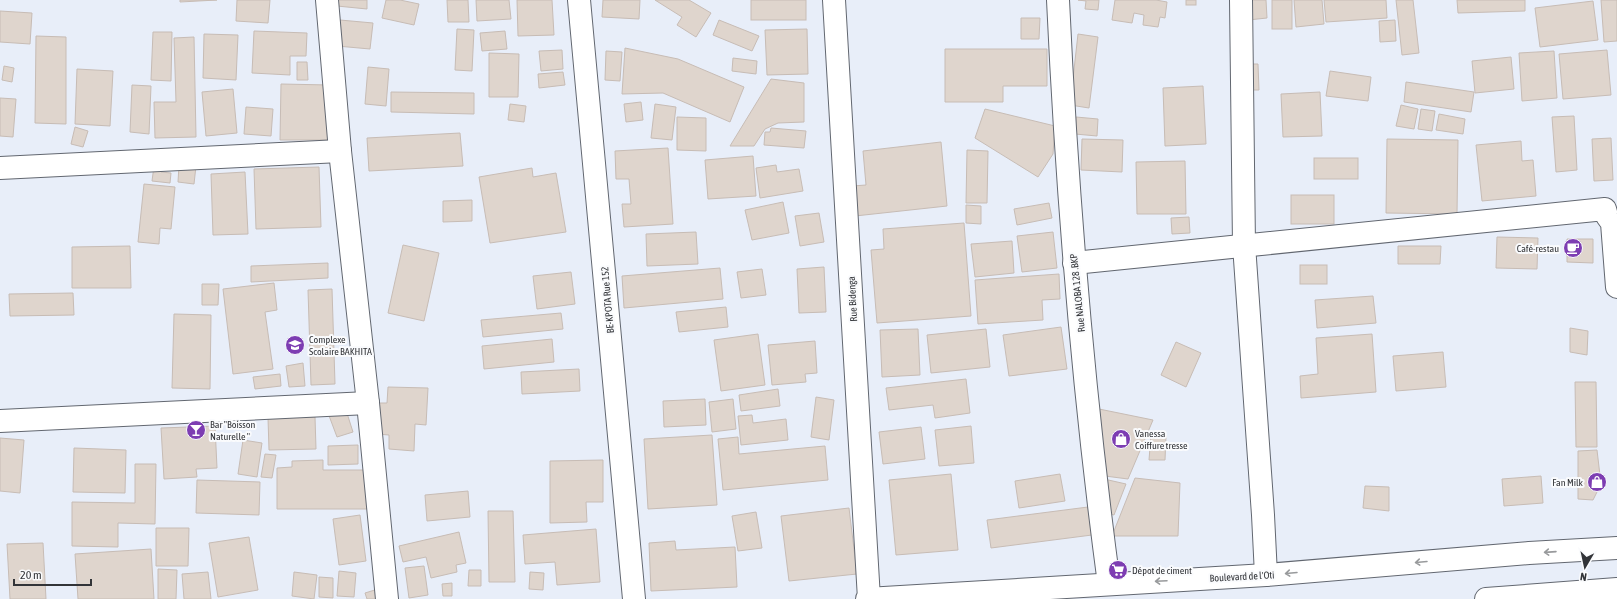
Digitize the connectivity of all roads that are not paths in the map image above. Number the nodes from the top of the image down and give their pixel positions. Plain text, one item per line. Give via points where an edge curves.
1 (327, 0) edge
2 (579, 0) edge
3 (834, 0) edge
4 (1058, 0) edge
5 (1241, 0) edge
6 (340, 151) junction
7 (0, 168) edge
8 (1244, 245) junction
9 (1074, 263) junction
10 (1617, 287) edge
11 (368, 403) junction
12 (0, 421) edge
13 (1617, 548) edge
14 (1266, 575) junction
15 (1109, 584) junction
16 (1617, 589) edge
17 (989, 595) edge
18 (387, 599) edge
19 (634, 599) edge
20 (868, 599) edge
21 (1486, 599) edge

1 - 6 street
2 - 19 street, BE-KPOTA Rue 152
3 - 20 street, Rue Bidenga
4 - 9 street, Rue NALOBA 128 .BKP
5 - 8 street
6 - 7 street
6 - 11 street
8 - 9 street
8 - 10 street via 1606,209 1607,216 1612,222
8 - 14 street
9 - 15 street, Rue NALOBA 128 .BKP via 1099,512
11 - 12 street
11 - 18 street
13 -> 14 street, Boulevard de l'Oti
14 -> 15 street, Boulevard de l'Oti
15 - 17 street, Boulevard de l'Oti
16 - 21 street
17 - 20 street, Boulevard de l'Oti

